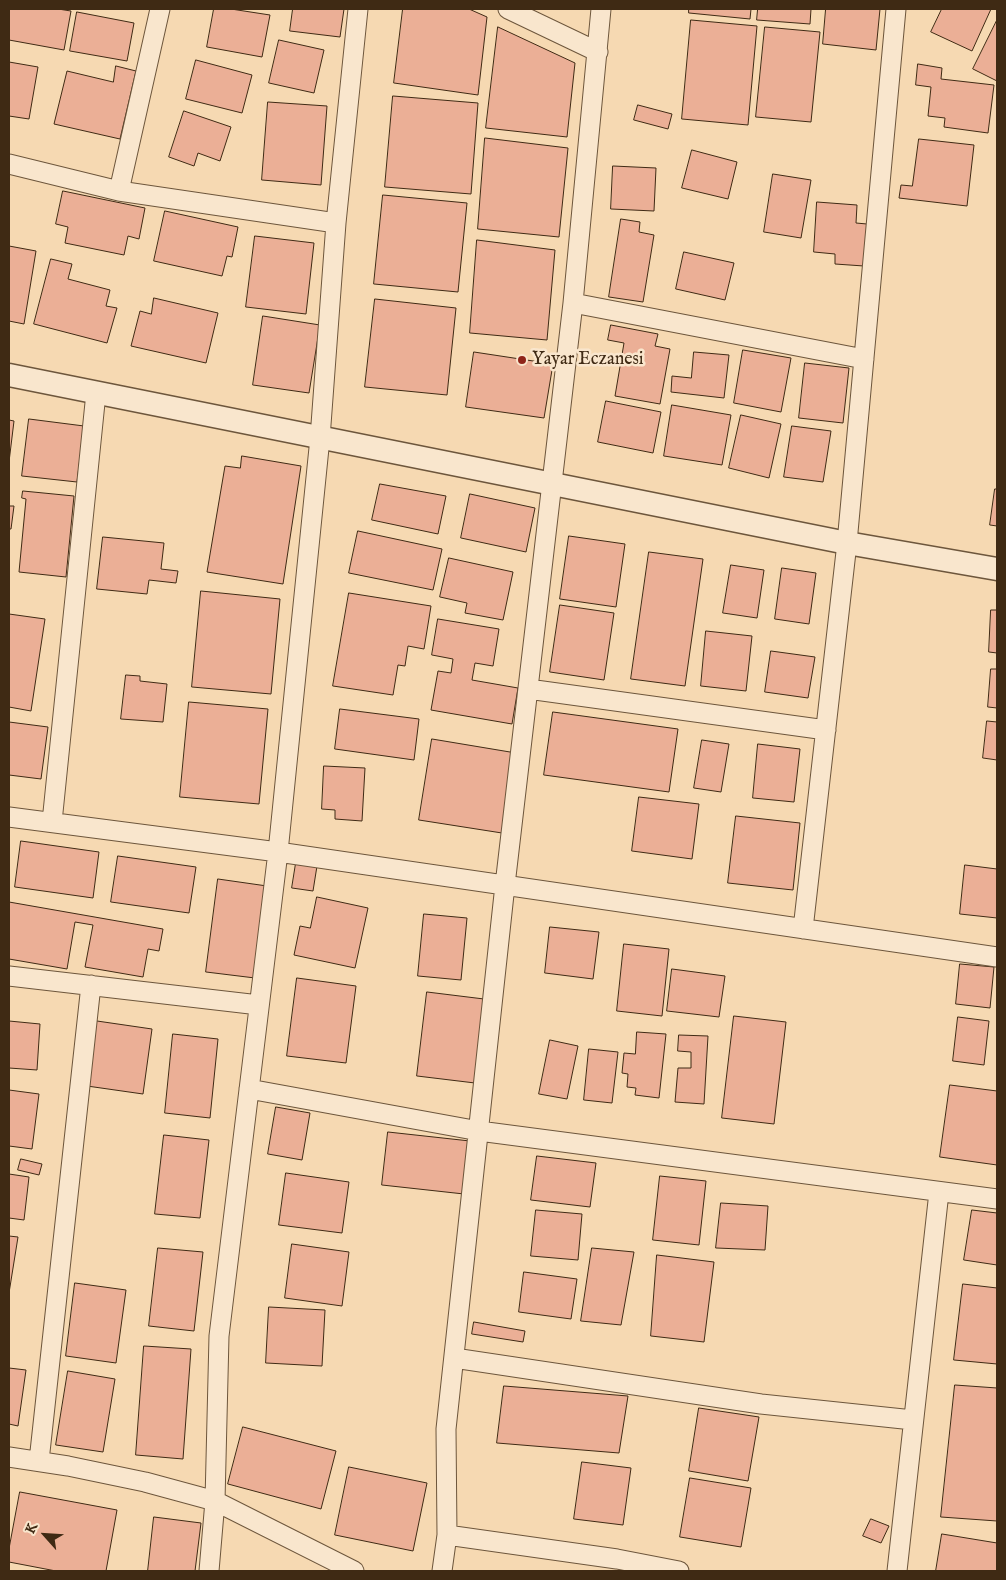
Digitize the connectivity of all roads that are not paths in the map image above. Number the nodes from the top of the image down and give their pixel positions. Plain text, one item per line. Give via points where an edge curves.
1 (160, 9) edge
2 (358, 9) edge
3 (508, 9) edge
4 (601, 9) edge
5 (896, 9) edge
6 (598, 52) junction
7 (9, 164) edge
8 (119, 191) junction
9 (336, 223) junction
10 (573, 303) junction
11 (864, 359) junction
12 (9, 375) edge
13 (96, 393) junction
14 (320, 438) junction
15 (552, 486) junction
16 (847, 543) junction
17 (997, 570) edge
18 (528, 689) junction
19 (826, 730) junction
20 (9, 816) edge
21 (52, 822) junction
22 (278, 852) junction
23 (505, 885) junction
24 (803, 929) junction
25 (997, 957) edge
26 (9, 976) edge
27 (91, 985) junction
28 (259, 1005) junction
29 (249, 1089) junction
30 (478, 1131) junction
31 (939, 1192) junction
32 (997, 1199) edge
33 (454, 1358) junction
34 (913, 1420) junction
35 (9, 1457) edge
36 (39, 1461) junction
37 (215, 1501) junction
38 (447, 1535) junction
39 (208, 1571) edge
40 (354, 1571) edge
41 (442, 1571) edge
42 (679, 1571) edge
43 (897, 1571) edge

1 - 8 street
2 - 9 street
3 - 6 street
4 - 6 street
5 - 11 street
6 - 10 street
7 - 8 street
8 - 9 street
9 - 14 street
10 - 11 street
10 - 15 street
11 - 16 street
12 - 13 street
13 - 14 street
13 - 21 street
14 - 15 street
14 - 22 street
15 - 16 street
15 - 18 street
16 - 17 street
16 - 19 street
18 - 19 street
18 - 23 street
19 - 24 street
20 - 21 street
21 - 22 street
22 - 23 street
22 - 28 street
23 - 24 street
23 - 30 street
24 - 25 street
26 - 27 street
27 - 28 street
27 - 36 street
28 - 29 street
29 - 30 street
29 - 37 street via 218,1336
30 - 31 street
30 - 33 street
31 - 32 street
31 - 34 street
33 - 34 street via 761,1404
33 - 38 street via 446,1438
34 - 43 street
35 - 36 street
36 - 37 street via 145,1482
37 - 39 street
37 - 40 street
38 - 41 street
38 - 42 street via 618,1559

